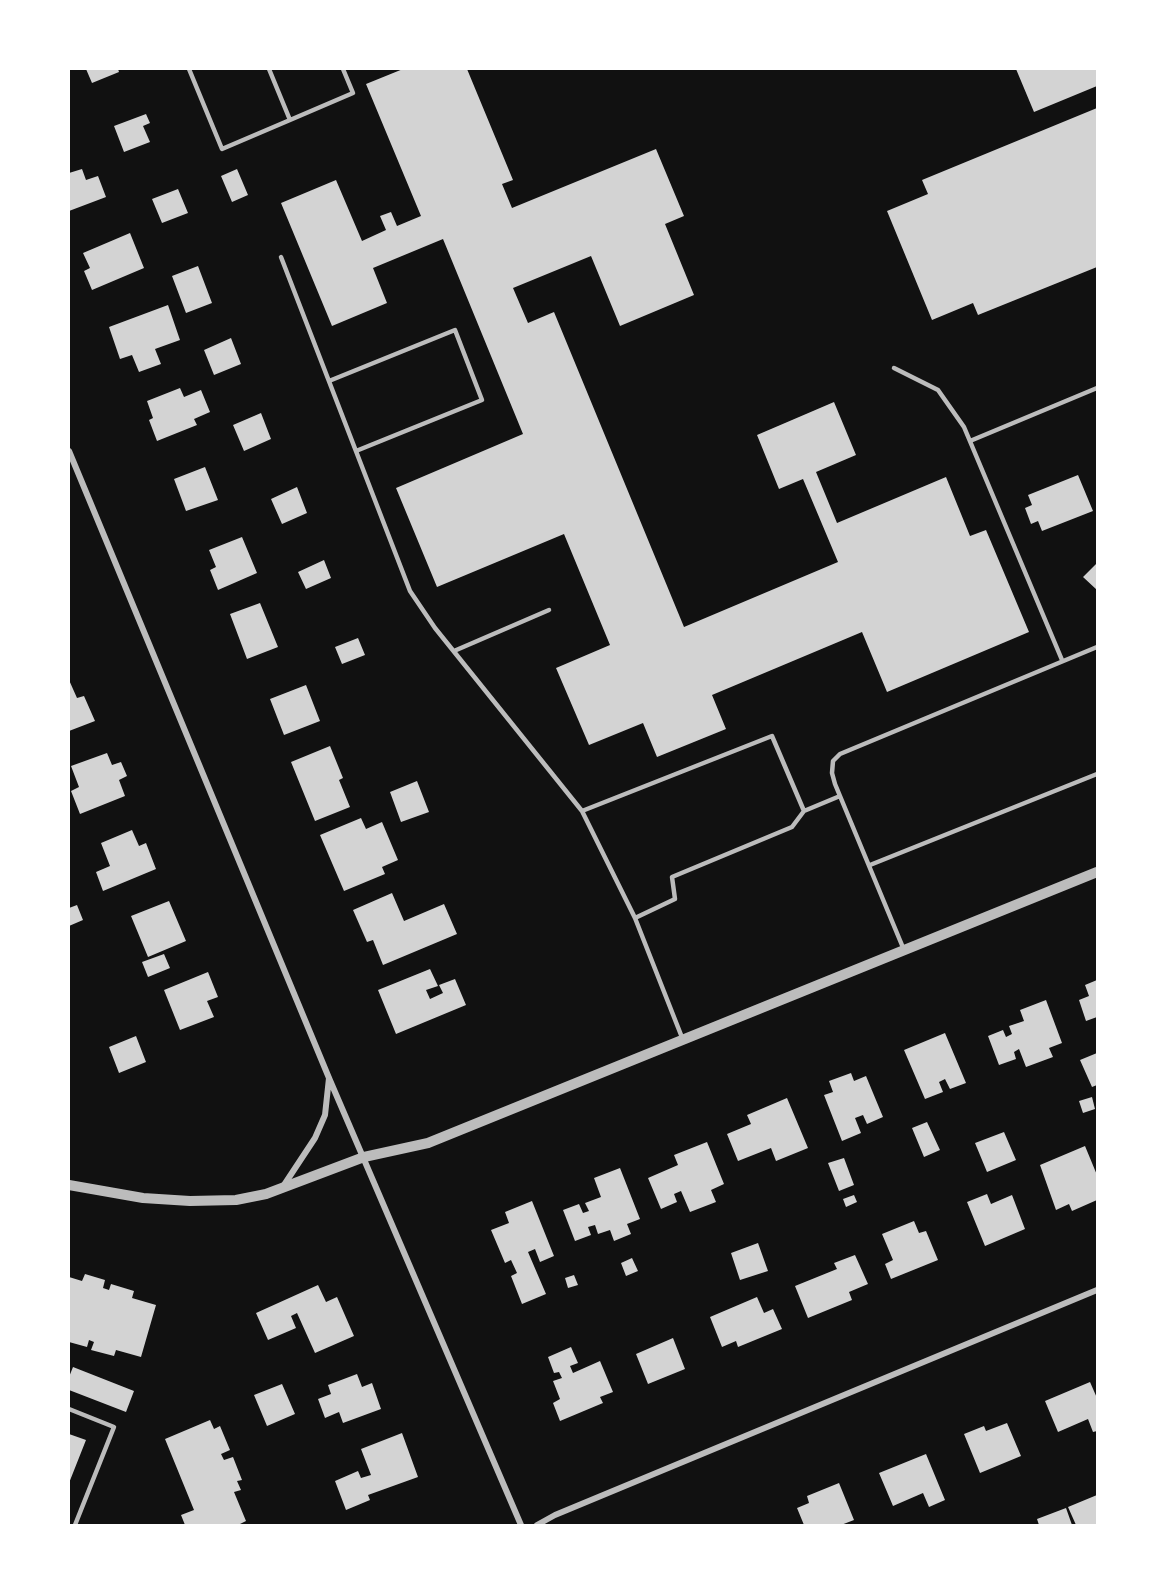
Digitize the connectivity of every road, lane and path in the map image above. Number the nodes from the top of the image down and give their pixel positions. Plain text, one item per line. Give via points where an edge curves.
1 (189, 69) edge
2 (269, 69) edge
3 (343, 69) edge
4 (290, 120) junction
5 (280, 257) dead end
6 (894, 368) dead end
7 (329, 381) junction
8 (1097, 388) edge
9 (970, 441) junction
10 (69, 451) edge
11 (356, 451) junction
12 (549, 610) dead end
13 (1097, 647) edge
14 (454, 651) junction
15 (1062, 660) junction
16 (1097, 774) edge
17 (840, 796) junction
18 (582, 811) junction
19 (804, 811) junction
20 (870, 865) junction
21 (1097, 872) edge
22 (635, 918) junction
23 (904, 950) junction
24 (682, 1040) junction
25 (329, 1078) junction
26 (364, 1157) junction
27 (69, 1185) edge
28 (281, 1189) junction
29 (1097, 1290) edge
30 (69, 1410) edge
31 (75, 1525) edge
32 (521, 1525) edge
33 (537, 1525) edge

1 - 4 lane via 222,148
2 - 4 lane
3 - 4 lane via 353,93
5 - 7 lane
6 - 9 lane via 938,390
7 - 11 lane
7 - 11 lane via 455,330 482,400
8 - 9 lane
9 - 15 lane
10 - 25 street
11 - 14 lane via 410,591
12 - 14 lane
13 - 15 lane
14 - 18 lane
15 - 17 lane via 840,754 832,767
16 - 20 lane
17 - 19 lane
17 - 20 lane
18 - 19 lane via 772,736
18 - 22 lane
19 - 22 lane via 792,827 672,877 675,898
20 - 23 lane
21 - 23 street
22 - 24 lane
23 - 24 street
24 - 26 street via 428,1143
25 - 26 street
25 - 28 street via 325,1115 315,1138
26 - 28 street
26 - 32 street
27 - 28 street via 143,1198 190,1201 236,1200
29 - 33 street
30 - 31 lane via 114,1427

